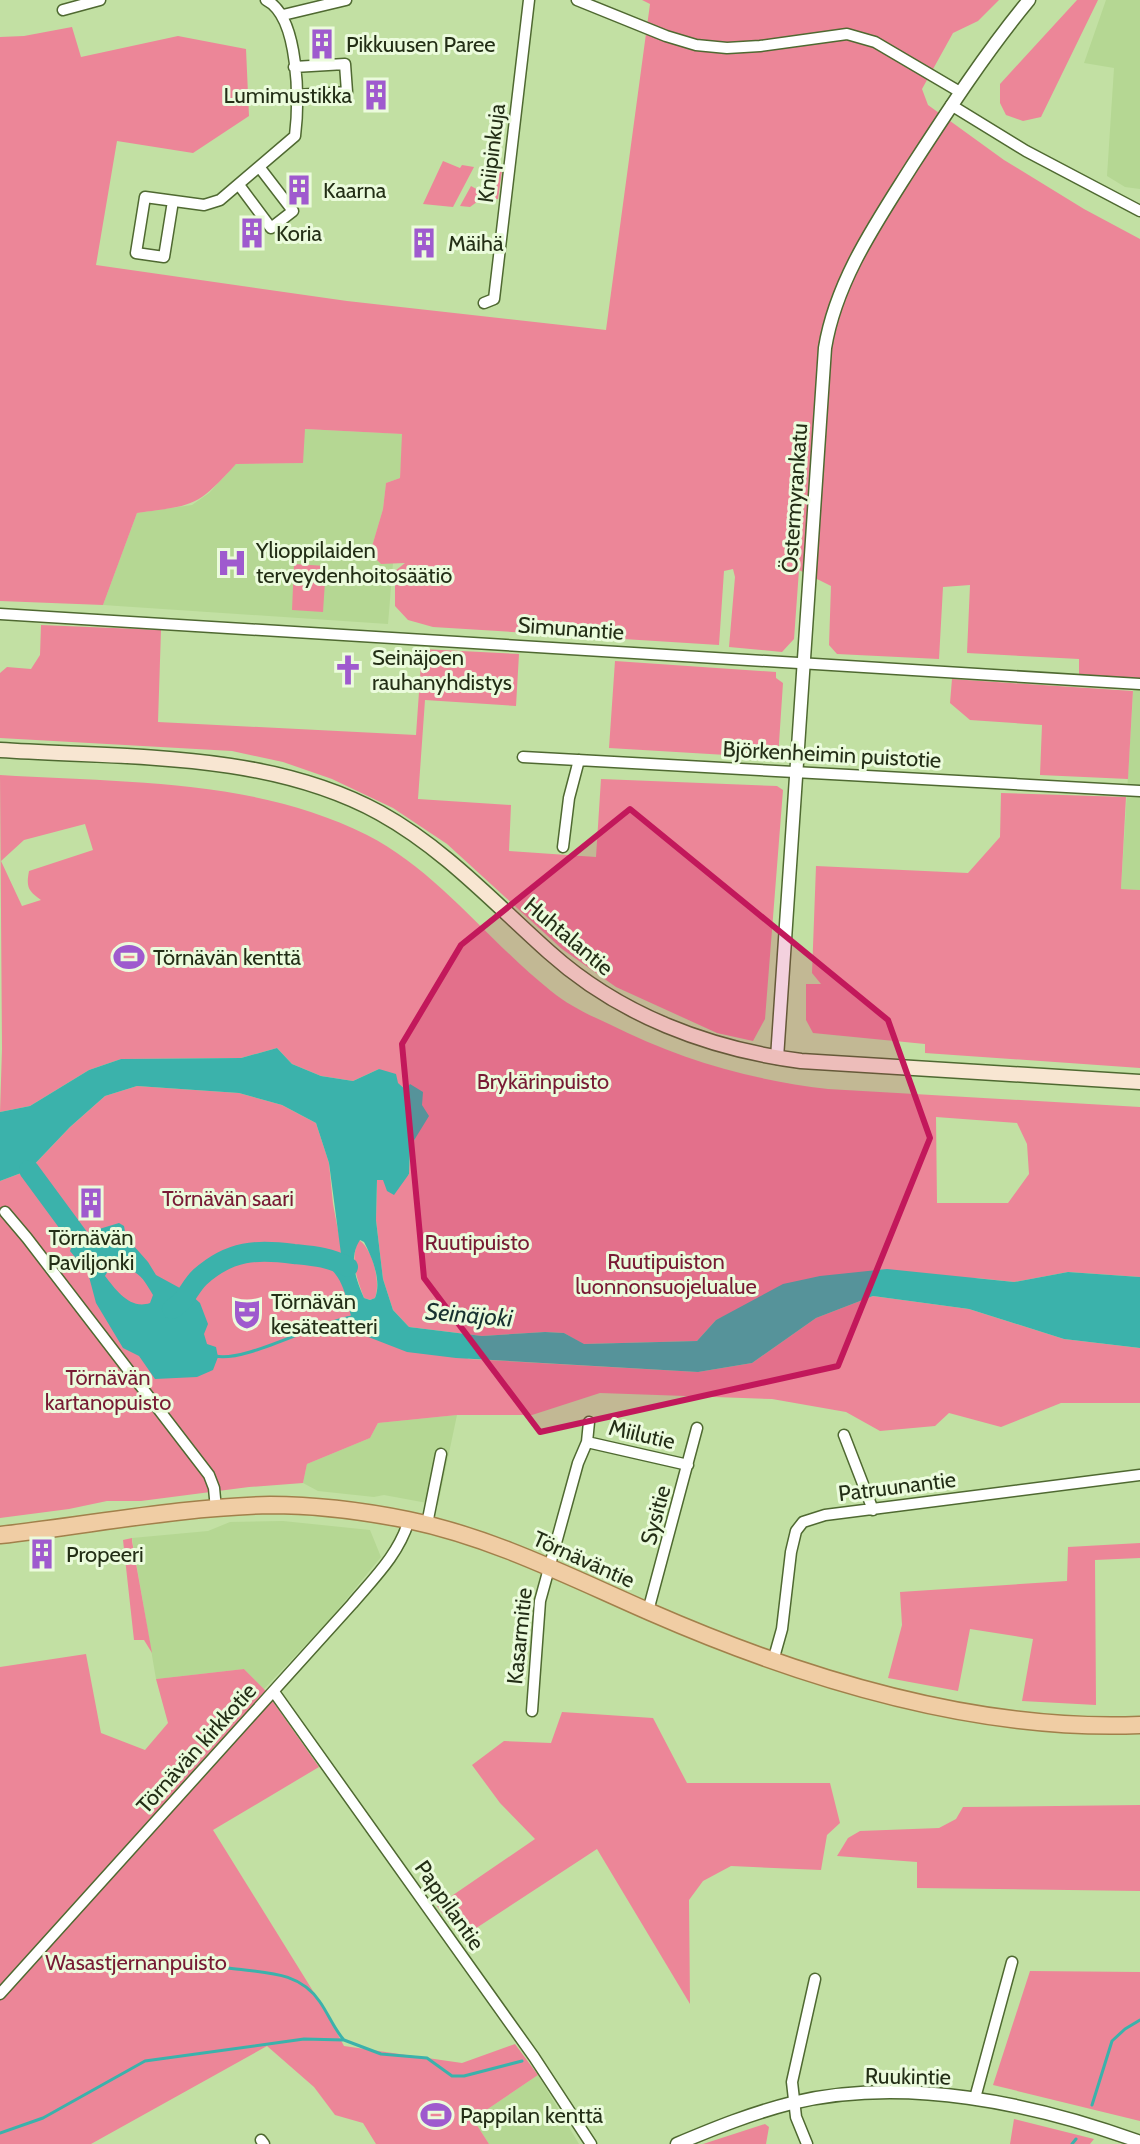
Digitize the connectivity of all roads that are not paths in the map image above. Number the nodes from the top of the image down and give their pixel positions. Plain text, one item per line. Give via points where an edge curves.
1 (100, 0) edge
2 (266, 0) edge
3 (346, 0) edge
4 (529, 0) edge
5 (577, 0) edge
6 (1029, 0) edge
7 (63, 10) dead end
8 (283, 15) junction
9 (294, 67) junction
10 (960, 92) junction
11 (295, 95) junction
12 (951, 105) junction
13 (260, 168) junction
14 (239, 185) junction
15 (173, 201) junction
16 (1140, 211) edge
17 (484, 303) dead end
18 (0, 614) edge
19 (802, 664) junction
20 (1140, 684) edge
21 (0, 750) edge
22 (523, 757) dead end
23 (579, 760) junction
24 (797, 771) junction
25 (1140, 791) edge
26 (563, 847) dead end
27 (777, 1058) junction
28 (1140, 1082) edge
29 (5, 1212) dead end
30 (589, 1422) dead end
31 (697, 1428) dead end
32 (844, 1435) dead end
33 (587, 1442) junction
34 (441, 1454) dead end
35 (688, 1465) junction
36 (1140, 1475) edge
37 (216, 1509) junction
38 (873, 1510) junction
39 (409, 1520) junction
40 (427, 1524) junction
41 (0, 1535) edge
42 (549, 1566) junction
43 (648, 1611) junction
44 (773, 1661) junction
45 (274, 1692) junction
46 (532, 1711) dead end
47 (1140, 1725) edge
48 (1012, 1962) dead end
49 (815, 1979) dead end
50 (0, 1994) edge
51 (975, 2098) junction
52 (794, 2103) junction
53 (1140, 2142) edge
54 (591, 2144) edge
55 (677, 2144) edge
56 (807, 2144) edge

1 - 7 street
2 - 8 street
3 - 8 street
4 - 17 street, Kniipinkuja via 494,299
5 - 10 street via 696,45 749,47 847,34 875,42
6 - 10 street, Östermyrankatu
8 - 9 street
9 - 11 street
9 - 11 street via 345,64 347,92
10 - 12 street, Östermyrankatu
11 - 13 street via 295,136
12 - 16 street
12 - 19 street, Östermyrankatu via 878,220 839,292 830,320
13 - 14 street
13 - 14 street via 293,211 271,228
14 - 15 street via 204,205
15 - 15 street via 145,197 136,253 164,257
18 - 19 street, Simunantie
19 - 20 street, Simunantie
19 - 24 street, Östermyrankatu
21 - 27 main road, Huhtalantie via 212,763 343,795 444,855 550,953 609,997 677,1030
22 - 23 street, Björkenheimin puistotie
23 - 24 street, Björkenheimin puistotie
23 - 26 street
24 - 25 street, Björkenheimin puistotie
24 - 27 street, Östermyrankatu
27 - 28 main road, Huhtalantie
29 - 37 street via 209,1475
30 - 33 street, Kasarmitie
31 - 35 street, Sysitie
32 - 38 street
33 - 35 street, Miilutie
33 - 42 street, Kasarmitie
34 - 40 street
35 - 43 street, Sysitie
36 - 38 street, Patruunantie
37 - 39 main road, Törnäväntie via 308,1507
37 - 41 main road, Törnäväntie
38 - 44 street, Patruunantie via 815,1517 796,1531
39 - 40 main road, Törnäväntie
39 - 45 street, Törnävän kirkkotie via 395,1553
40 - 42 main road, Törnäväntie
42 - 43 main road, Törnäväntie
42 - 46 street, Kasarmitie via 540,1601
43 - 44 main road, Törnäväntie
44 - 47 main road, Törnäväntie via 956,1709 1070,1724
45 - 50 street, Törnävän kirkkotie
45 - 54 street, Pappilantie
48 - 51 street
49 - 52 street via 792,2082
51 - 52 street, Ruukintie via 873,2093
51 - 53 street, Ruukintie
52 - 55 street, Ruukintie
52 - 56 street

